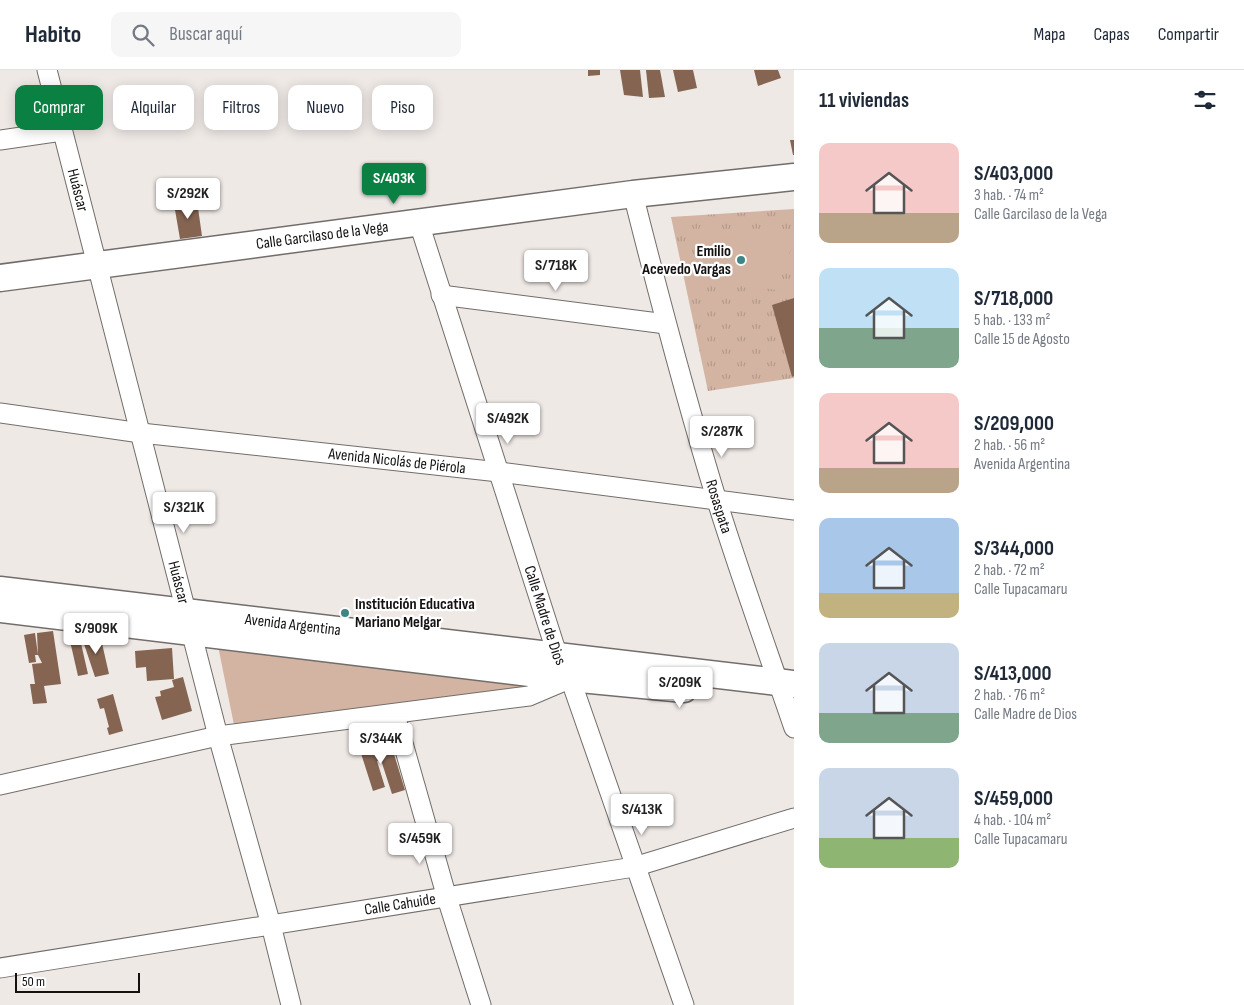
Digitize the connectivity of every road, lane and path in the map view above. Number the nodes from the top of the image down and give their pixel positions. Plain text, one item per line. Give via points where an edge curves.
1 (48, 70) edge
2 (62, 131) junction
3 (0, 140) edge
4 (794, 178) edge
5 (633, 194) junction
6 (418, 223) junction
7 (97, 265) junction
8 (0, 278) edge
9 (441, 295) junction
10 (666, 324) junction
11 (0, 412) edge
12 (141, 433) junction
13 (499, 472) junction
14 (717, 501) junction
15 (794, 510) edge
16 (0, 590) edge
17 (0, 609) edge
18 (189, 623) junction
19 (564, 668) junction
20 (787, 692) edge
21 (395, 715) junction
22 (794, 728) edge
23 (218, 736) junction
24 (0, 786) edge
25 (794, 818) edge
26 (634, 867) junction
27 (447, 898) junction
28 (271, 925) junction
29 (0, 968) edge
30 (291, 1005) edge
31 (481, 1005) edge
32 (684, 1005) edge

1 - 2 street, Huáscar
2 - 3 street
2 - 7 street, Huáscar
4 - 5 street, Calle Garcilaso de la Vega
5 - 6 street, Calle Garcilaso de la Vega
5 - 10 street, Rosaspata
6 - 7 street, Calle Garcilaso de la Vega
6 - 9 street, Calle Madre de Dios
7 - 8 street, Calle Garcilaso de la Vega
7 - 12 street, Huáscar
9 - 10 street
9 - 13 street, Calle Madre de Dios
10 - 14 street, Rosaspata
11 - 12 street, Avenida Nicolás de Piérola
12 - 13 street, Avenida Nicolás de Piérola
12 - 18 street, Huáscar
13 - 14 street, Avenida Nicolás de Piérola
13 - 19 street, Calle Madre de Dios
14 - 15 street, Avenida Nicolás de Piérola
14 - 20 street, Rosaspata
16 - 18 street, Avenida Argentina
17 - 18 street, Avenida Argentina
18 - 19 street, Avenida Argentina
18 - 23 street, Huáscar
19 - 20 street, Avenida Argentina
19 - 21 street via 529,696
19 - 26 street, Calle Madre de Dios
20 - 22 street, Rosaspata
21 - 23 street
21 - 27 street
23 - 24 street
23 - 28 street, Huáscar
25 - 26 street, Calle Cahuide
26 - 27 street, Calle Cahuide
26 - 32 street, Calle Madre de Dios
27 - 28 street, Calle Cahuide
27 - 31 street
28 - 29 street, Calle Cahuide
28 - 30 street, Huáscar

